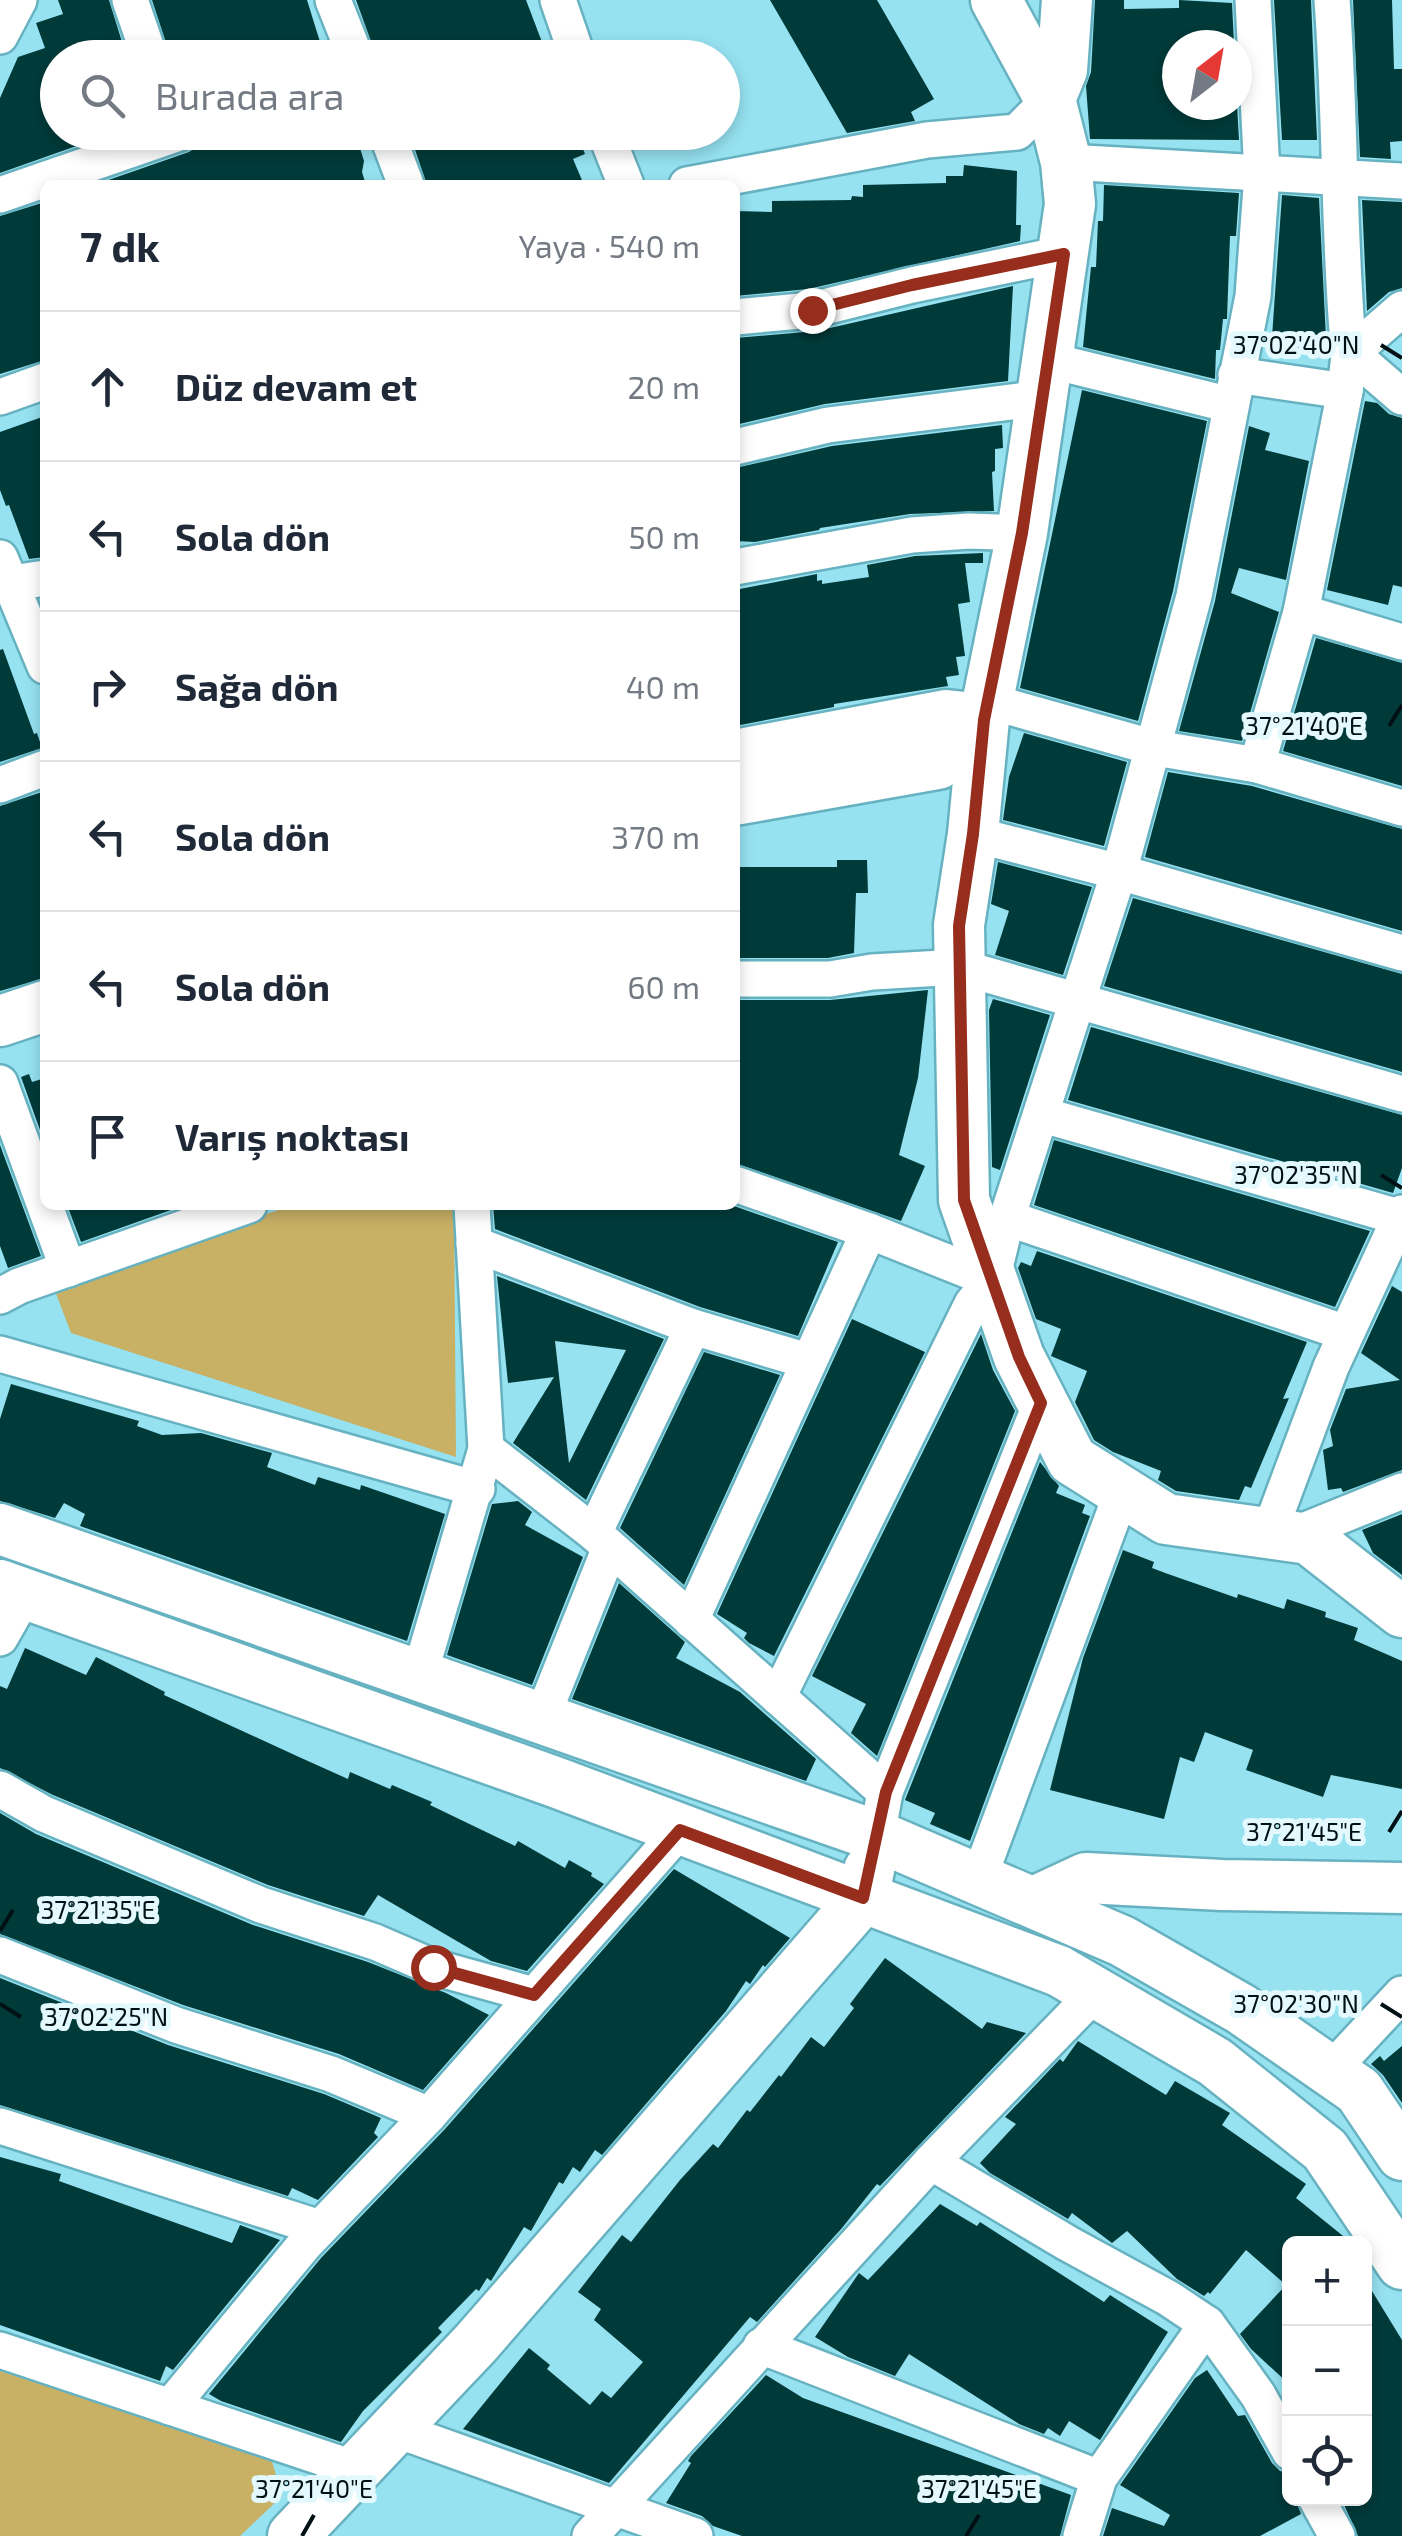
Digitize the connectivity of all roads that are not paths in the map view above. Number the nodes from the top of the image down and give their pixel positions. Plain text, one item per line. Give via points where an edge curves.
1 (19, 0) edge
2 (130, 0) edge
3 (333, 0) edge
4 (558, 0) edge
5 (996, 0) edge
6 (1067, 0) edge
7 (1253, 0) edge
8 (1332, 0) edge
9 (0, 36) edge
10 (144, 40) edge
11 (349, 40) edge
12 (572, 40) edge
13 (1050, 99) junction
14 (130, 150) edge
15 (393, 150) edge
16 (612, 150) edge
17 (1066, 162) junction
18 (1262, 174) junction
19 (1340, 178) junction
20 (45, 180) edge
21 (404, 180) edge
22 (624, 180) edge
23 (714, 180) edge
24 (1402, 181) edge
25 (40, 182) edge
26 (0, 196) edge
27 (1064, 254) junction
28 (1402, 309) edge
29 (740, 317) edge
30 (1350, 354) junction
31 (1046, 379) junction
32 (40, 383) edge
33 (1233, 390) junction
34 (1345, 391) junction
35 (0, 397) edge
36 (1402, 397) edge
37 (740, 446) edge
38 (1022, 533) junction
39 (740, 566) edge
40 (3, 575) edge
41 (40, 578) edge
42 (1301, 612) junction
43 (1401, 638) edge
44 (40, 655) edge
45 (986, 710) junction
46 (1155, 748) junction
47 (740, 754) edge
48 (1257, 766) junction
49 (40, 770) edge
50 (0, 784) edge
51 (740, 799) edge
52 (1402, 808) edge
53 (973, 834) junction
54 (1119, 872) junction
55 (1402, 953) edge
56 (960, 967) junction
57 (740, 979) edge
58 (1079, 1000) junction
59 (40, 1008) edge
60 (0, 1021) edge
61 (0, 1082) edge
62 (1402, 1094) edge
63 (1043, 1114) junction
64 (740, 1186) edge
65 (40, 1192) edge
66 (47, 1210) edge
67 (235, 1210) edge
68 (472, 1210) edge
69 (1401, 1217) edge
70 (1007, 1218) junction
71 (869, 1231) junction
72 (474, 1244) junction
73 (68, 1269) junction
74 (992, 1280) junction
75 (1, 1291) edge
76 (693, 1327) junction
77 (1346, 1332) junction
78 (0, 1354) edge
79 (808, 1361) junction
80 (1041, 1403) junction
81 (486, 1449) junction
82 (477, 1488) junction
83 (1402, 1491) edge
84 (1122, 1492) junction
85 (0, 1528) edge
86 (1280, 1535) junction
87 (602, 1541) junction
88 (13, 1590) edge
89 (1402, 1612) edge
90 (691, 1620) junction
91 (0, 1638) edge
92 (420, 1674) junction
93 (778, 1696) junction
94 (541, 1720) junction
95 (0, 1789) edge
96 (881, 1814) junction
97 (680, 1830) junction
98 (978, 1878) junction
99 (1222, 1885) junction
100 (1402, 1888) edge
101 (863, 1898) junction
102 (1034, 1902) junction
103 (1122, 1941) junction
104 (0, 1955) edge
105 (1097, 1990) junction
106 (1402, 1994) edge
107 (534, 1995) junction
108 (1331, 2070) junction
109 (429, 2115) junction
110 (0, 2126) edge
111 (1402, 2155) edge
112 (931, 2162) junction
113 (320, 2228) junction
114 (1402, 2264) edge
115 (1207, 2324) junction
116 (761, 2346) junction
117 (0, 2350) edge
118 (170, 2407) junction
119 (394, 2430) junction
120 (1282, 2438) edge
121 (356, 2470) junction
122 (1099, 2478) junction
123 (1320, 2506) edge
124 (613, 2507) junction
125 (293, 2536) edge
126 (590, 2536) edge
127 (696, 2536) edge
128 (1080, 2536) edge
129 (1336, 2536) edge

1 - 9 street
2 - 10 street
3 - 11 street
4 - 12 street
5 - 13 street
6 - 13 street via 1062,70
7 - 18 street
8 - 19 street
13 - 17 street
13 - 23 street via 1017,132 927,140
14 - 20 street
15 - 21 street
16 - 22 street
17 - 18 street
17 - 27 street
18 - 19 street
18 - 33 street via 1253,296
19 - 24 street
19 - 30 street
25 - 26 street
27 - 29 street via 812,310
27 - 31 street
28 - 30 street
30 - 34 street
30 - 36 street
31 - 33 street
31 - 37 street
31 - 38 street
32 - 35 street
33 - 34 street
33 - 46 street via 1194,596
34 - 42 street
38 - 39 street via 912,535
38 - 45 street
40 - 41 street
40 - 44 street
42 - 43 street
42 - 48 street
45 - 46 street
45 - 47 street
45 - 51 street via 938,764
45 - 53 street
46 - 48 street
46 - 54 street
48 - 52 street
49 - 50 street
53 - 54 street
53 - 56 street
54 - 55 street
54 - 58 street
56 - 57 street via 830,980
56 - 58 street
56 - 74 street via 964,1200
58 - 62 street
58 - 63 street
59 - 60 street
61 - 65 street
63 - 69 street
63 - 70 street
64 - 71 street
66 - 73 street
67 - 73 street
68 - 72 street
69 - 77 street
70 - 74 street
70 - 77 street
71 - 74 street
71 - 79 street
72 - 76 street
72 - 81 street
73 - 75 street
74 - 80 street
74 - 93 street via 972,1304
76 - 79 street
76 - 87 street
77 - 86 street
78 - 82 street
79 - 90 street
80 - 84 street via 1072,1460
80 - 96 street
81 - 82 street
81 - 87 street
82 - 92 street
83 - 86 street
84 - 86 street via 1166,1519
84 - 98 street
85 - 92 street
86 - 89 street via 1308,1538
87 - 90 street
87 - 94 street
88 - 91 street
88 - 97 street
90 - 93 street
92 - 94 street
93 - 96 street
94 - 96 street
95 - 107 street via 261,1905 433,1967
96 - 98 street
96 - 101 street
97 - 101 street
97 - 107 street
98 - 102 street
99 - 100 street
99 - 102 street via 1086,1878
99 - 103 street
101 - 105 street
101 - 119 street
102 - 103 street
103 - 105 street
103 - 108 street
104 - 109 street
105 - 112 street
105 - 114 street via 1215,2062 1325,2150
106 - 108 street
107 - 109 street
108 - 111 street via 1359,2091
109 - 113 street
110 - 113 street
112 - 115 street
112 - 116 street
113 - 118 street
115 - 120 street
115 - 122 street
116 - 122 street
116 - 124 street
117 - 118 street
118 - 121 street
119 - 121 street
119 - 124 street
121 - 125 street
122 - 128 street
123 - 129 street
124 - 126 street
124 - 127 street

